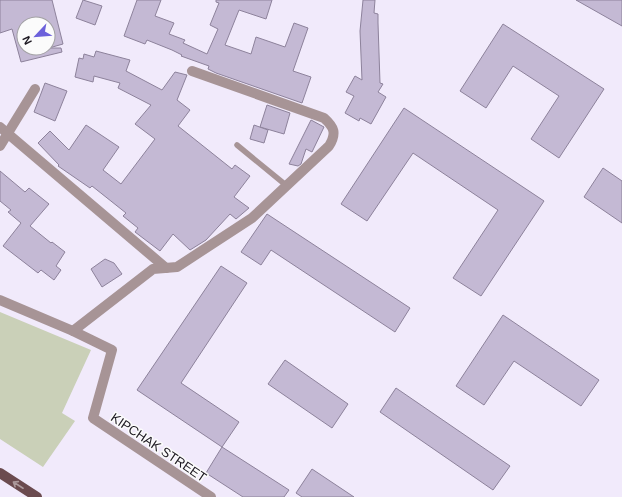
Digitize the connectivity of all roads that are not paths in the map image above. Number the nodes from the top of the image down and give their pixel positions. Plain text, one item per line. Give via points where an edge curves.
1 (192, 71) dead end
2 (35, 89) dead end
3 (4, 131) edge
4 (237, 145) dead end
5 (0, 146) edge
6 (287, 186) junction
7 (166, 268) junction
8 (0, 300) edge
9 (73, 331) junction
10 (0, 473) edge
11 (36, 497) edge
12 (210, 497) edge

1 - 6 street via 324,118 330,124 334,132 329,146
2 - 3 street
3 - 5 street
3 - 7 street
4 - 6 lane
6 - 7 street via 252,218 176,267
7 - 9 street via 153,269
8 - 9 street, KIPCHAK STREET
9 - 12 street, KIPCHAK STREET via 112,350 94,418
11 -> 10 main road

